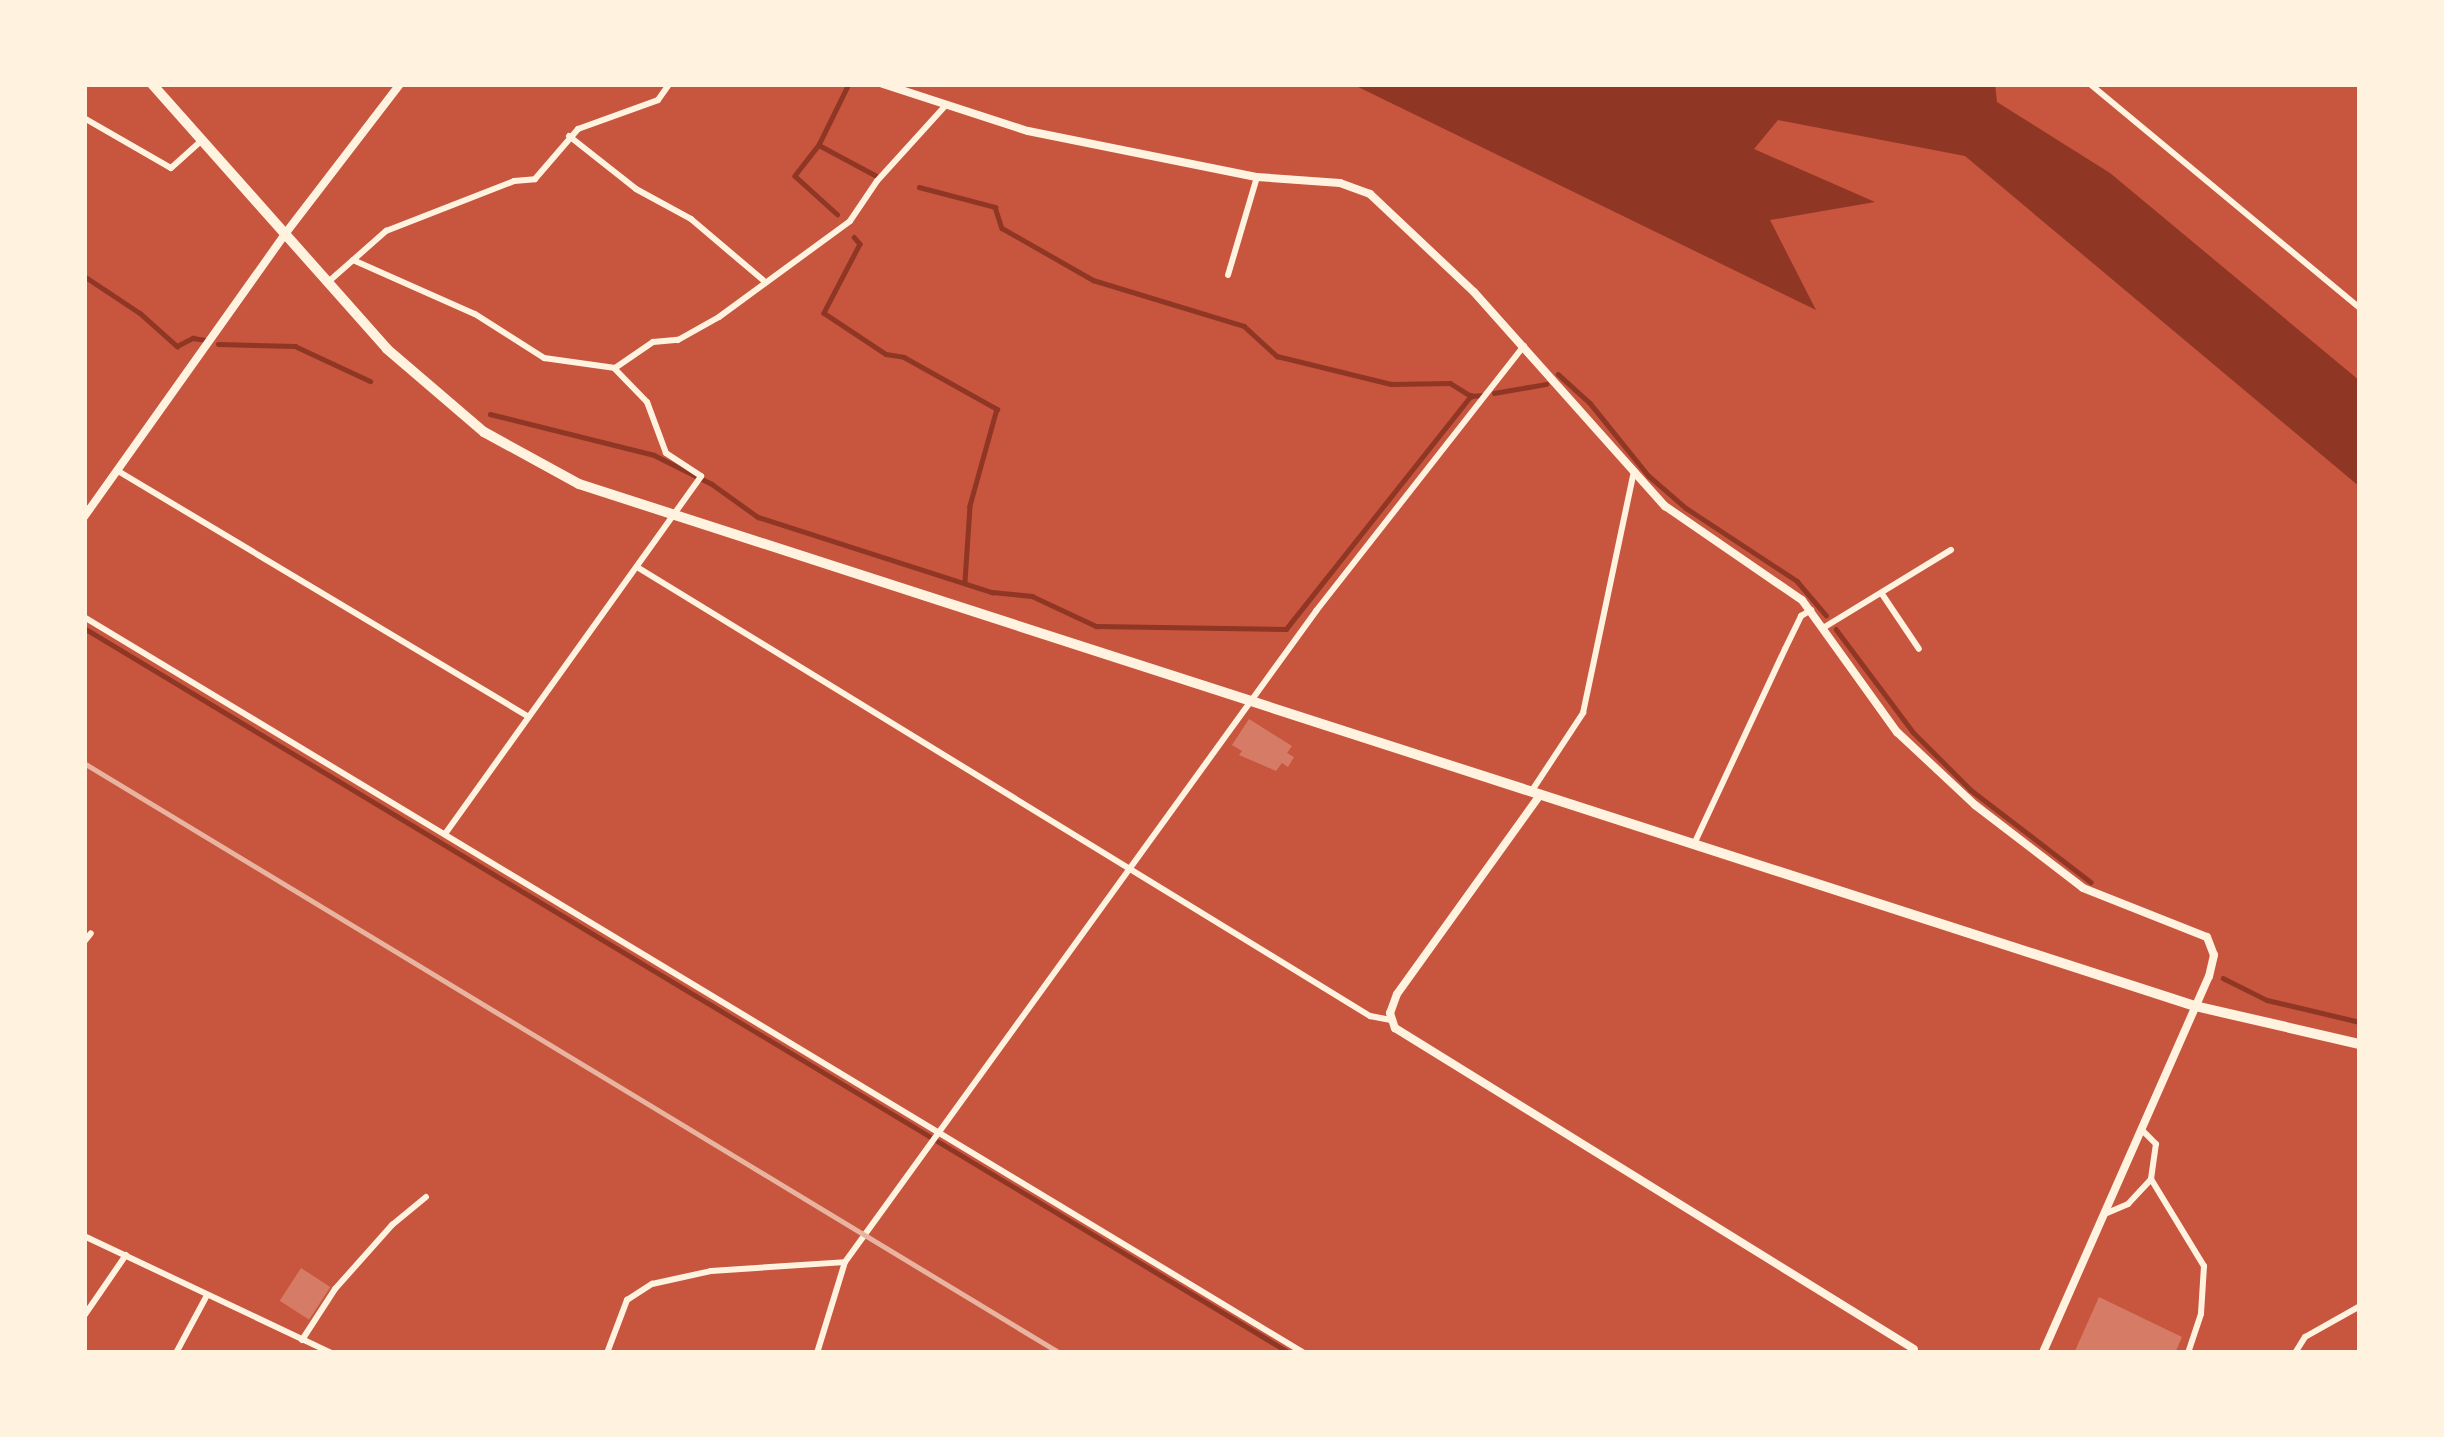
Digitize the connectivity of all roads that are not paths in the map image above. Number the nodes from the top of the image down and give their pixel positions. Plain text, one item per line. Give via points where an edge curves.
1 (152, 84) edge
2 (400, 84) edge
3 (669, 84) edge
4 (883, 84) edge
5 (2090, 84) edge
6 (946, 105) junction
7 (84, 118) edge
8 (569, 136) junction
9 (201, 141) junction
10 (1256, 176) junction
11 (285, 234) junction
12 (353, 260) junction
13 (1228, 275) dead end
14 (763, 280) junction
15 (327, 283) junction
16 (2360, 308) edge
17 (1524, 346) junction
18 (615, 368) junction
19 (118, 471) junction
20 (1634, 471) junction
21 (84, 517) edge
22 (673, 517) junction
23 (1951, 550) dead end
24 (637, 567) junction
25 (1882, 594) junction
26 (1810, 610) junction
27 (84, 617) edge
28 (1823, 628) junction
29 (1919, 649) dead end
30 (1250, 702) junction
31 (527, 716) junction
32 (1536, 794) junction
33 (445, 834) junction
34 (1694, 844) junction
35 (1130, 868) junction
36 (91, 933) dead end
37 (84, 942) edge
38 (2195, 1006) junction
39 (1390, 1020) junction
40 (2360, 1044) edge
41 (2142, 1130) junction
42 (939, 1131) junction
43 (2151, 1179) junction
44 (426, 1197) dead end
45 (2107, 1213) junction
46 (84, 1236) edge
47 (126, 1256) junction
48 (845, 1262) junction
49 (206, 1297) junction
50 (2360, 1306) edge
51 (84, 1316) edge
52 (302, 1340) junction
53 (1917, 1351) edge
54 (176, 1353) edge
55 (332, 1353) edge
56 (607, 1353) edge
57 (817, 1353) edge
58 (1304, 1353) edge
59 (2043, 1353) edge
60 (2188, 1353) edge
61 (2295, 1353) edge

1 - 9 main road
2 - 11 street
3 - 8 street via 658,100
4 - 6 street
5 - 16 street
6 - 10 street via 1028,130
6 - 14 street via 850,221
7 - 9 street via 172,168
8 - 12 street via 535,179 386,231
8 - 14 street via 691,219
9 - 11 main road
10 - 13 street
10 - 17 street via 1340,183 1370,194
11 - 15 main road
11 - 19 street
12 - 15 street
12 - 18 street via 475,314 544,358
14 - 18 street via 678,340 653,342
15 - 22 main road via 387,349 484,432 579,484
17 - 20 street
17 - 30 street
18 - 22 street via 647,402 666,453 700,478
19 - 21 street
19 - 31 street
20 - 26 street via 1666,506
20 - 32 street via 1583,713
22 - 24 street
22 - 30 main road
23 - 25 street
24 - 31 street
24 - 35 street
25 - 28 street
25 - 29 street
26 - 28 street
26 - 34 street
27 - 33 street
28 - 38 street via 1898,732 1976,805 2083,888 2207,937 2212,966
30 - 32 main road
30 - 35 street
31 - 33 street
32 - 34 main road
32 - 39 street via 1397,994
33 - 42 street
34 - 38 main road
35 - 39 street via 1370,1016
35 - 42 street
36 - 37 street
38 - 40 main road
38 - 41 street
39 - 53 street
41 - 43 street via 2156,1144
41 - 45 street
42 - 48 street
42 - 58 street
43 - 45 street
43 - 60 street via 2204,1266
44 - 52 street via 335,1289
45 - 59 street
46 - 47 street
47 - 49 street
47 - 51 street
48 - 56 street via 712,1270 652,1284 627,1300
48 - 57 street
49 - 52 street
49 - 54 street
50 - 61 street via 2305,1337
52 - 55 street

